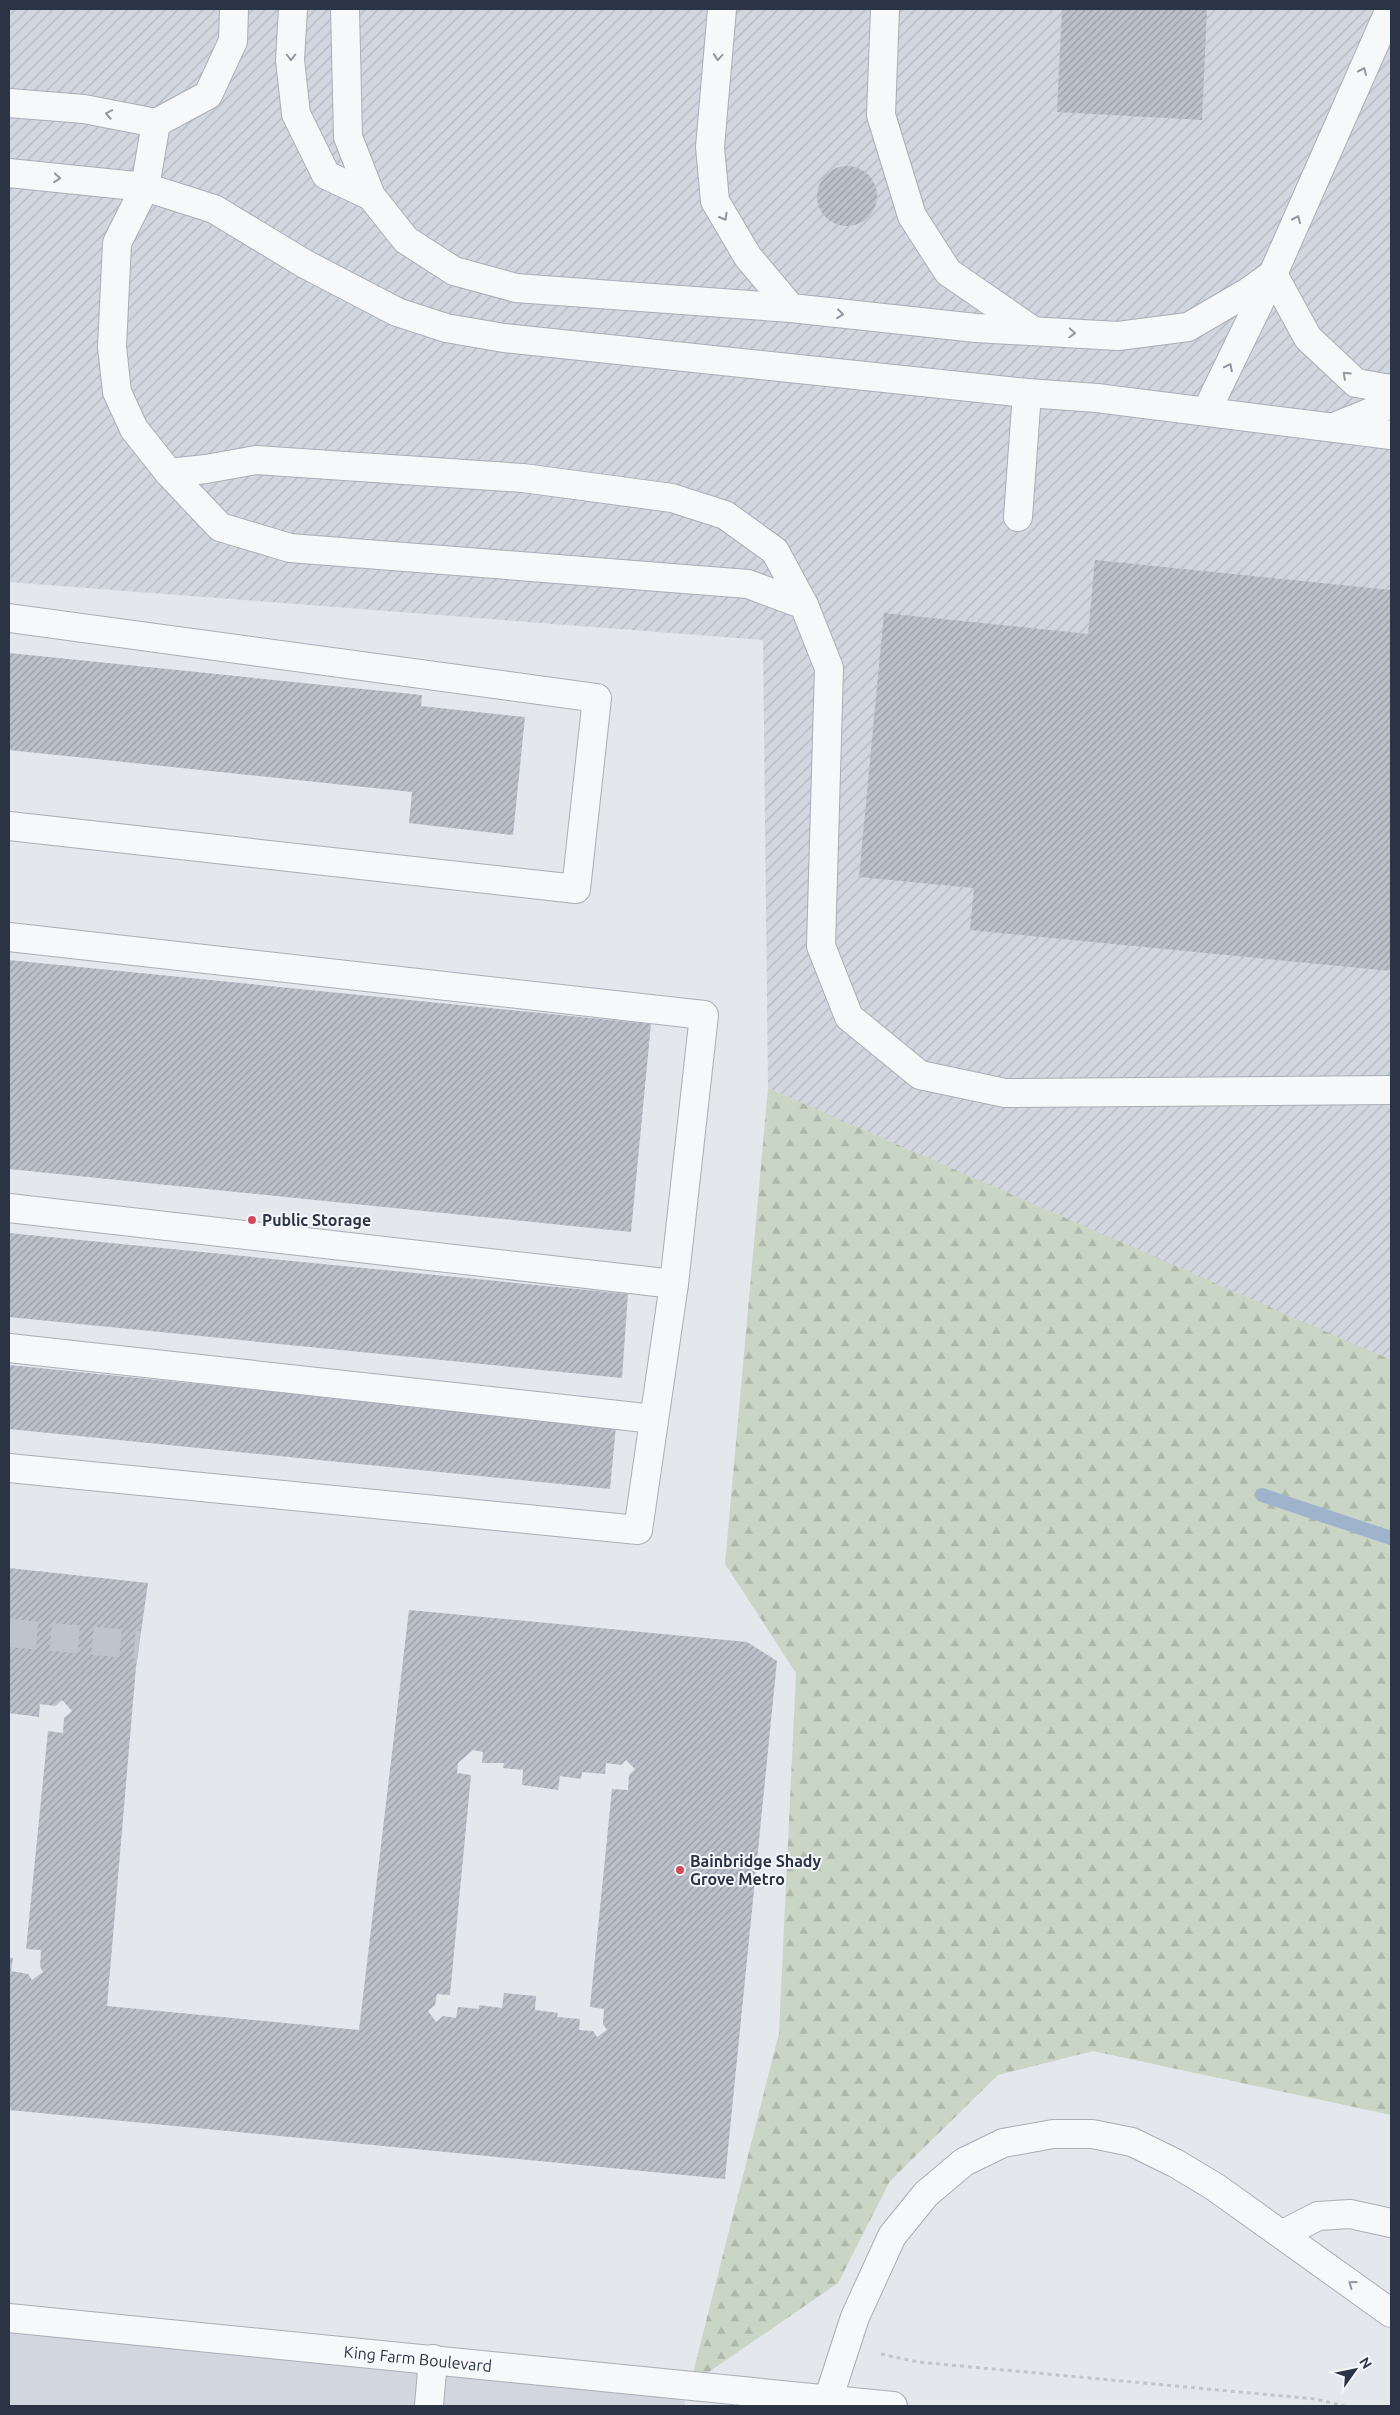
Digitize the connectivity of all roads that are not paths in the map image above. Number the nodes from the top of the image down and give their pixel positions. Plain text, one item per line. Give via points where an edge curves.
1 (234, 9) edge
2 (293, 9) edge
3 (345, 9) edge
4 (722, 9) edge
5 (885, 9) edge
6 (1390, 9) edge
7 (9, 102) edge
8 (156, 123) junction
9 (9, 173) edge
10 (145, 187) junction
11 (371, 196) junction
12 (1273, 274) junction
13 (790, 308) junction
14 (1032, 331) junction
15 (1391, 390) edge
16 (1026, 393) junction
17 (1391, 404) edge
18 (1207, 410) junction
19 (1334, 427) junction
20 (1391, 435) edge
21 (169, 473) junction
22 (1018, 517) dead end
23 (804, 604) junction
24 (9, 618) edge
25 (9, 826) edge
26 (9, 937) edge
27 (1391, 1090) edge
28 (9, 1208) edge
29 (674, 1284) junction
30 (9, 1348) edge
31 (654, 1419) junction
32 (9, 1468) edge
33 (1391, 2223) edge
34 (1283, 2234) junction
35 (1391, 2313) edge
36 (9, 2318) edge
37 (433, 2359) junction
38 (828, 2403) edge
39 (429, 2406) edge
40 (894, 2406) edge

1 - 8 street via 232,41 208,96
2 -> 11 street via 290,60 296,114 326,175
3 - 11 street via 348,137
4 -> 13 street via 710,147 715,201 748,257
5 - 14 street via 881,115 912,216 948,272
12 -> 6 street
8 -> 7 street via 84,109
8 - 10 street
9 -> 10 street
10 - 16 street via 214,209 322,273 397,312 446,328 514,340
10 - 21 street via 117,243 112,347 117,392 134,429
11 - 13 street via 406,240 454,271 516,288
14 -> 12 street via 1118,336 1188,327
15 -> 12 street via 1356,383 1308,338
18 -> 12 street
13 -> 14 street
16 - 18 street
16 - 22 street
17 - 19 street
18 - 19 street
19 - 20 street
21 - 23 street via 220,527 290,548 748,584
21 - 23 street via 256,460 523,478 672,498 724,515 775,551
23 - 27 street via 829,668 821,946 849,1017 920,1075 1005,1093
24 - 25 street via 597,698 576,889
26 - 29 street via 704,1015
28 - 29 street
29 - 31 street
30 - 31 street
31 - 32 street via 638,1530
33 - 34 street via 1350,2214 1318,2216
35 -> 34 street
34 - 38 street via 1215,2186 1132,2142 1092,2134 1053,2134 1003,2143 964,2162 926,2194 892,2236 855,2317
36 - 37 street, King Farm Boulevard
37 - 38 street, King Farm Boulevard
37 - 39 street
38 - 40 street, King Farm Boulevard

